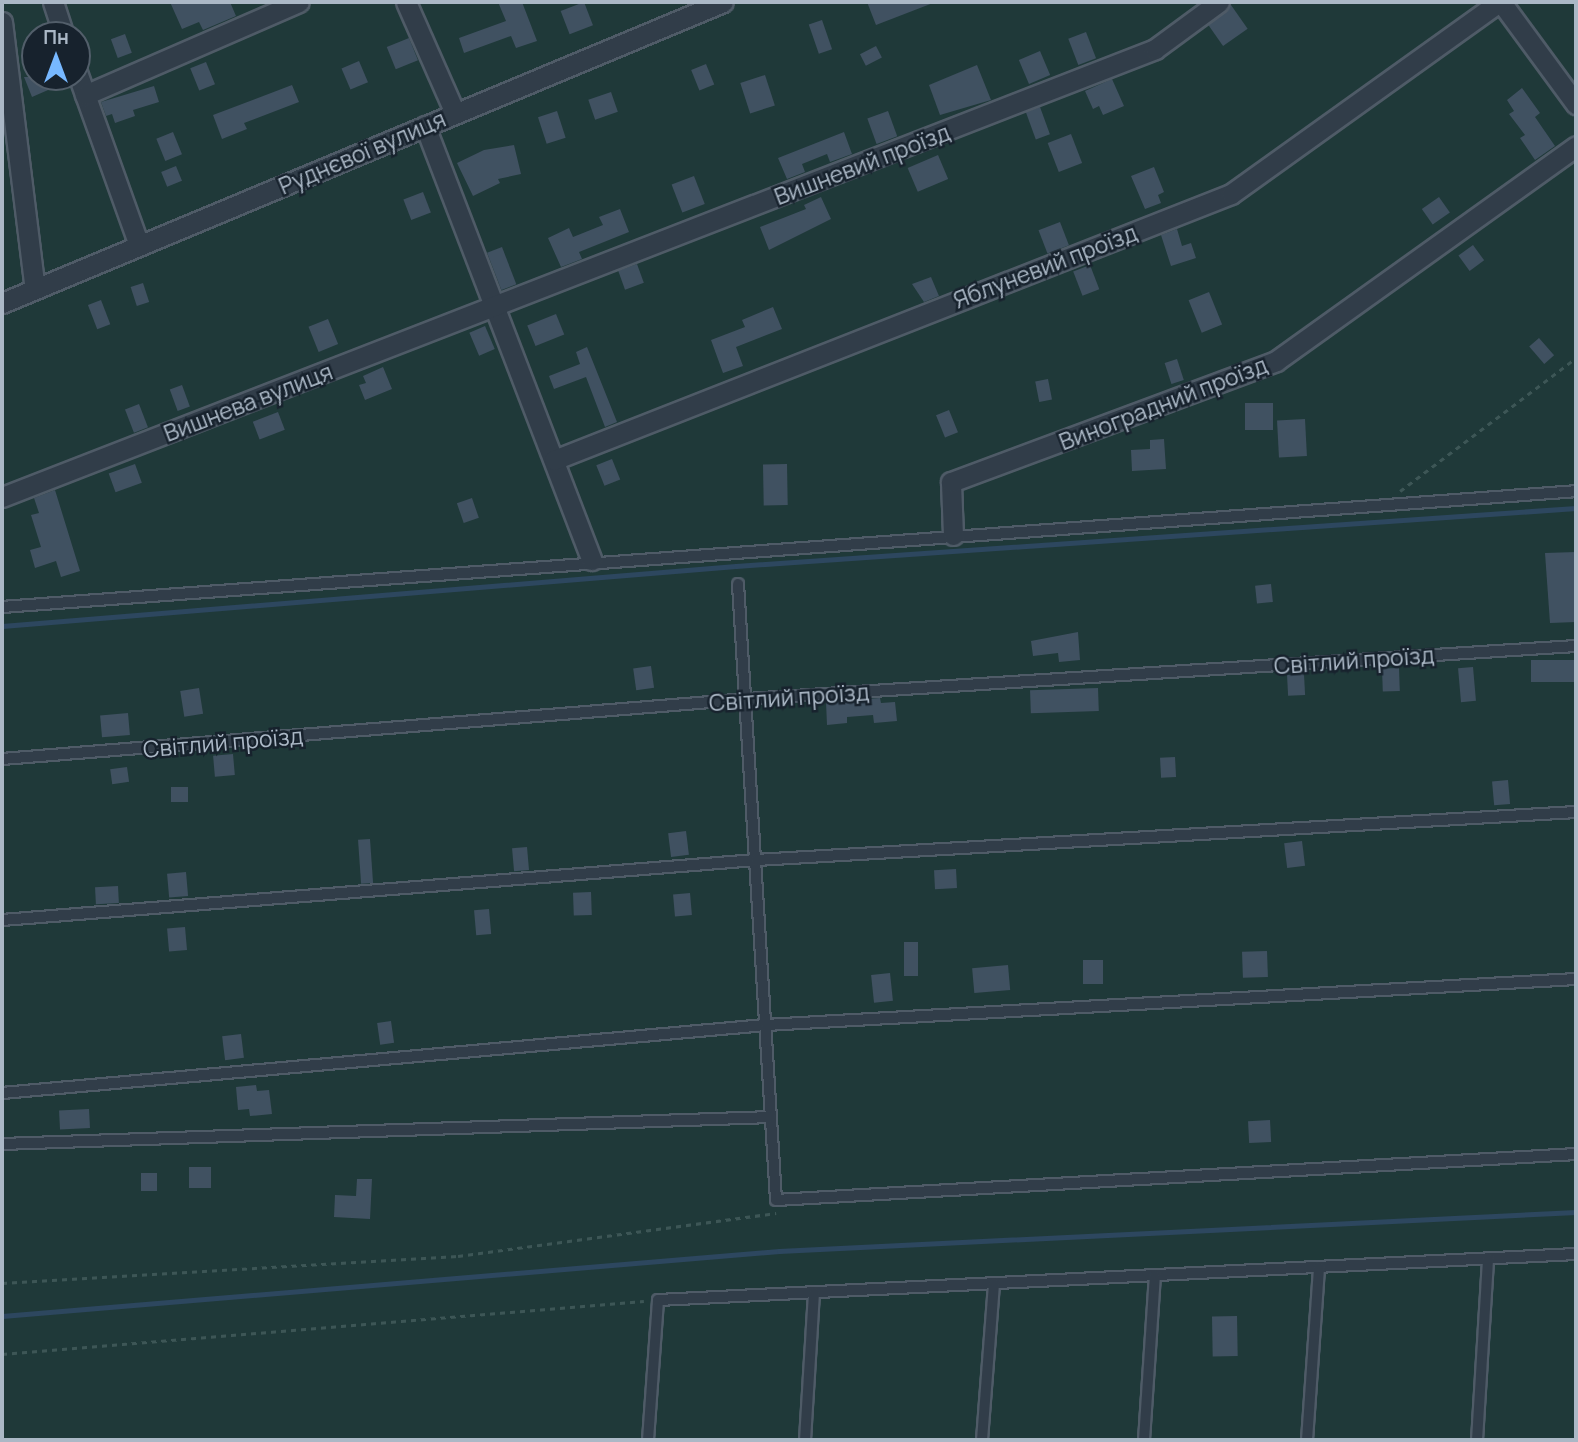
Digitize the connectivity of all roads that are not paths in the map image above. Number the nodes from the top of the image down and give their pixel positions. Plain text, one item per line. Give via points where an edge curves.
1 (53, 2) edge
2 (299, 2) edge
3 (406, 2) edge
4 (723, 2) edge
5 (1219, 2) edge
6 (1500, 2) edge
7 (59, 21) edge
8 (2, 22) edge
9 (84, 91) edge
10 (85, 95) junction
11 (1576, 104) edge
12 (455, 113) junction
13 (425, 126) junction
14 (1576, 146) edge
15 (139, 245) junction
16 (35, 289) junction
17 (2, 303) edge
18 (495, 307) junction
19 (554, 460) junction
20 (1576, 491) edge
21 (2, 497) edge
22 (953, 535) junction
23 (592, 560) junction
24 (738, 584) dead end
25 (2, 607) edge
26 (1576, 646) edge
27 (747, 699) junction
28 (2, 759) edge
29 (1576, 812) edge
30 (756, 860) junction
31 (2, 920) edge
32 (1576, 979) edge
33 (766, 1025) junction
34 (2, 1093) edge
35 (772, 1117) junction
36 (2, 1144) edge
37 (1576, 1154) edge
38 (1576, 1254) edge
39 (1488, 1258) junction
40 (1318, 1267) junction
41 (1154, 1275) junction
42 (994, 1283) junction
43 (814, 1292) junction
44 (648, 1440) edge
45 (805, 1440) edge
46 (982, 1440) edge
47 (1144, 1440) edge
48 (1307, 1440) edge
49 (1477, 1440) edge

1 - 7 street
2 - 10 street
3 - 12 street
4 - 12 street, Руднєвої вулиця
5 - 18 street, Вишневий проїзд via 1155,49
6 - 11 street
6 - 19 street, Яблуневий проїзд via 1231,194
8 - 16 street
9 - 10 street
10 - 15 street
12 - 13 street, Руднєвої вулиця
13 - 15 street, Руднєвої вулиця
13 - 18 street
14 - 22 street, Виноградний проїзд via 1276,361 951,482
15 - 16 street, Руднєвої вулиця
16 - 17 street, Руднєвої вулиця
18 - 19 street
18 - 21 street, Вишнева вулиця
19 - 23 street
20 - 22 lane
22 - 23 lane
23 - 25 lane
24 - 27 lane
26 - 27 lane, Світлий проїзд
27 - 28 lane, Світлий проїзд
27 - 30 lane
29 - 30 lane
30 - 31 lane
30 - 33 lane
32 - 33 lane
33 - 34 lane
33 - 35 lane
35 - 36 lane
35 - 37 lane via 776,1200
38 - 39 lane
39 - 40 lane
39 - 49 lane
40 - 41 lane
40 - 48 lane
41 - 42 lane
41 - 47 lane
42 - 43 lane
42 - 46 lane
43 - 44 lane via 658,1300
43 - 45 lane

